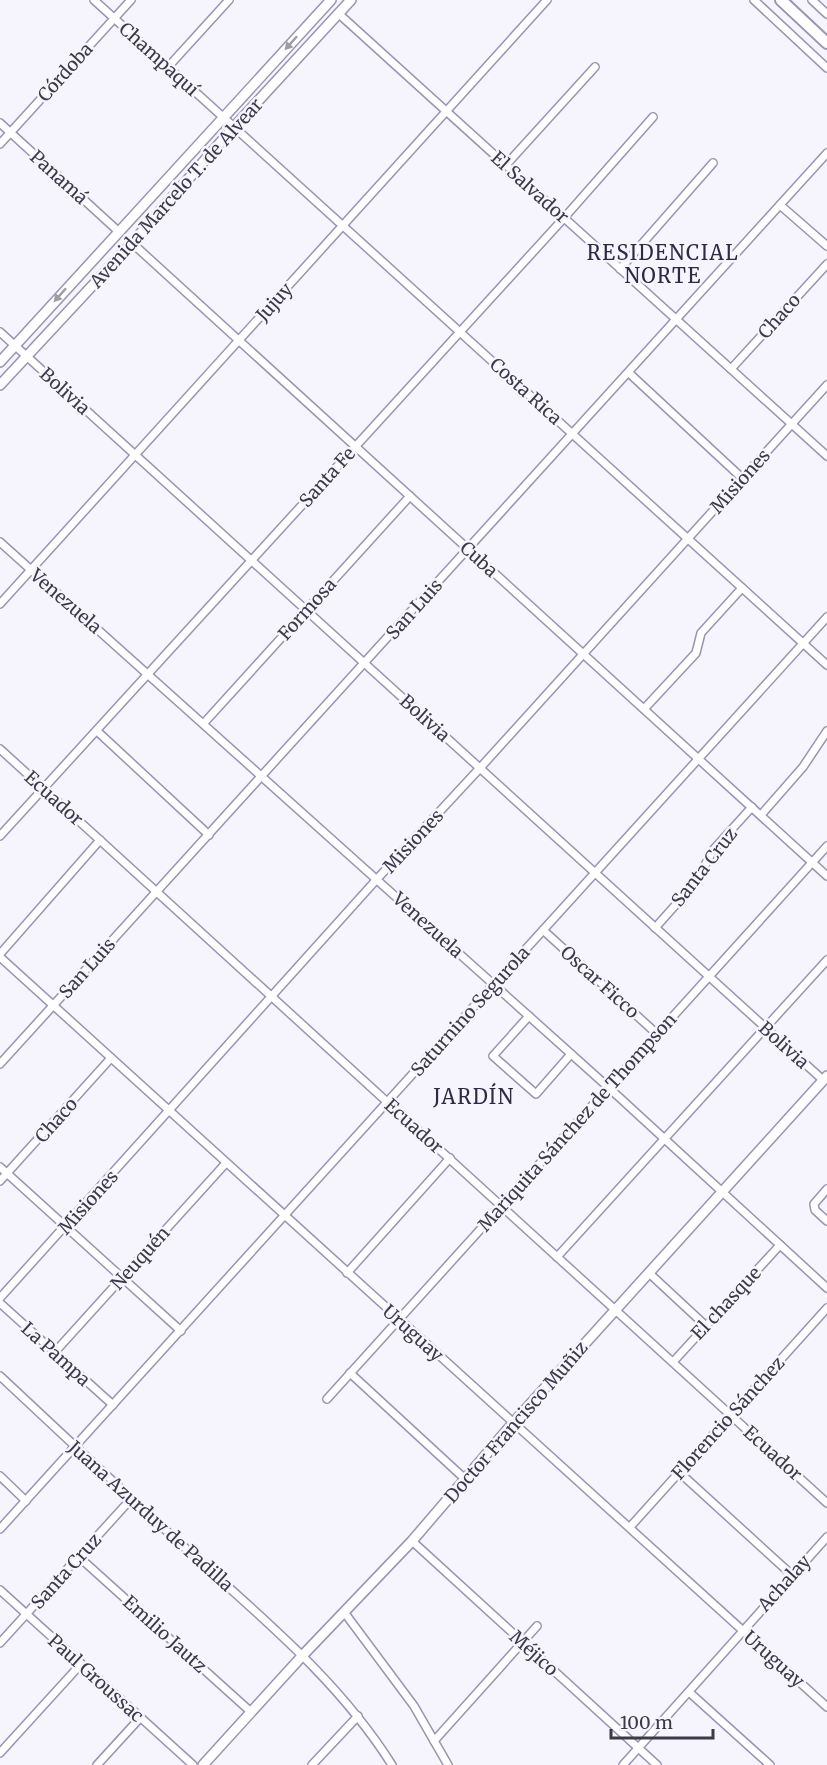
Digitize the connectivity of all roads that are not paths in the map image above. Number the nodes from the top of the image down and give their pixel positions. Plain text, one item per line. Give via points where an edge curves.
1 (94, 0) edge
2 (131, 0) edge
3 (229, 0) edge
4 (330, 0) edge
5 (351, 0) edge
6 (547, 0) edge
7 (754, 0) edge
8 (812, 0) edge
9 (783, 1) edge
10 (339, 14) junction
11 (827, 14) edge
12 (114, 18) junction
13 (827, 43) edge
14 (168, 67) junction
15 (595, 67) dead end
16 (827, 68) edge
17 (446, 111) junction
18 (652, 117) dead end
19 (223, 118) junction
20 (0, 123) edge
21 (234, 127) junction
22 (10, 133) junction
23 (0, 144) edge
24 (827, 153) edge
25 (713, 163) dead end
26 (506, 165) junction
27 (780, 206) junction
28 (564, 218) junction
29 (343, 225) junction
30 (118, 231) junction
31 (132, 243) junction
32 (827, 246) edge
33 (827, 264) edge
34 (620, 269) junction
35 (677, 320) junction
36 (0, 332) edge
37 (460, 332) junction
38 (239, 340) junction
39 (15, 346) junction
40 (26, 356) junction
41 (0, 362) edge
42 (731, 369) junction
43 (629, 373) junction
44 (0, 385) edge
45 (827, 385) edge
46 (791, 424) junction
47 (573, 434) junction
48 (356, 446) junction
49 (135, 455) junction
50 (827, 456) edge
51 (742, 478) junction
52 (410, 496) junction
53 (688, 538) junction
54 (0, 542) edge
55 (468, 549) junction
56 (252, 561) junction
57 (31, 570) junction
58 (742, 588) junction
59 (0, 604) edge
60 (306, 610) junction
61 (827, 617) edge
62 (803, 643) junction
63 (584, 654) junction
64 (364, 663) junction
65 (827, 665) edge
66 (148, 673) junction
67 (644, 709) junction
68 (204, 723) junction
69 (97, 731) junction
70 (827, 731) edge
71 (0, 749) edge
72 (699, 759) junction
73 (480, 768) junction
74 (262, 776) junction
75 (43, 788) junction
76 (752, 807) junction
77 (761, 815) junction
78 (209, 835) junction
79 (0, 836) edge
80 (100, 840) junction
81 (827, 846) edge
82 (812, 862) junction
83 (595, 873) junction
84 (827, 876) edge
85 (377, 879) junction
86 (156, 891) junction
87 (655, 928) junction
88 (543, 930) junction
89 (0, 956) edge
90 (827, 960) edge
91 (709, 976) junction
92 (494, 985) junction
93 (272, 996) junction
94 (53, 1005) junction
95 (529, 1016) junction
96 (765, 1028) junction
97 (657, 1034) junction
98 (571, 1054) junction
99 (111, 1058) junction
100 (0, 1064) edge
101 (825, 1078) edge
102 (608, 1087) junction
103 (388, 1102) junction
104 (170, 1112) junction
105 (664, 1139) junction
106 (450, 1158) junction
107 (226, 1163) junction
108 (0, 1167) edge
109 (7, 1173) junction
110 (0, 1181) edge
111 (827, 1189) edge
112 (722, 1192) junction
113 (501, 1205) junction
114 (285, 1216) junction
115 (827, 1221) edge
116 (66, 1226) junction
117 (780, 1245) junction
118 (557, 1257) junction
119 (347, 1273) junction
120 (649, 1273) junction
121 (122, 1277) junction
122 (827, 1287) edge
123 (0, 1298) edge
124 (0, 1303) edge
125 (827, 1308) edge
126 (615, 1310) junction
127 (398, 1320) junction
128 (706, 1326) junction
129 (181, 1331) junction
130 (54, 1353) junction
131 (673, 1362) junction
132 (350, 1373) junction
133 (0, 1376) edge
134 (327, 1399) dead end
135 (113, 1405) junction
136 (731, 1415) junction
137 (514, 1422) junction
138 (75, 1447) junction
139 (679, 1473) junction
140 (0, 1476) edge
141 (465, 1479) junction
142 (131, 1499) junction
143 (26, 1501) junction
144 (827, 1503) edge
145 (630, 1527) junction
146 (0, 1529) edge
147 (827, 1537) edge
148 (412, 1541) junction
149 (79, 1557) junction
150 (792, 1575) junction
151 (0, 1590) edge
152 (344, 1612) junction
153 (26, 1614) junction
154 (537, 1626) dead end
155 (742, 1630) junction
156 (522, 1642) junction
157 (0, 1643) edge
158 (303, 1655) junction
159 (81, 1664) junction
160 (689, 1692) junction
161 (827, 1707) edge
162 (251, 1712) junction
163 (358, 1716) junction
164 (140, 1718) junction
165 (434, 1741) junction
166 (638, 1748) junction
167 (0, 1753) edge
168 (98, 1765) edge
169 (193, 1765) edge
170 (203, 1765) edge
171 (312, 1765) edge
172 (392, 1765) edge
173 (448, 1765) edge
174 (623, 1765) edge
175 (657, 1765) edge
176 (770, 1765) edge

1 - 12 street, Champaquí
2 - 12 street, Córdoba
3 - 14 street
4 -> 19 main road, Avenida Marcelo T. de Alvear
5 - 10 main road, Avenida Marcelo T. de Alvear
6 - 17 street, Jujuy
7 - 16 street
8 - 11 street
9 - 13 highway
10 - 17 street, El Salvador
10 - 21 main road, Avenida Marcelo T. de Alvear
12 - 14 street, Champaquí
12 - 22 street, Córdoba
14 - 19 street, Champaquí
15 - 26 street
17 - 26 street, El Salvador
17 - 29 street, Jujuy
18 - 28 street, Santa Fe
19 - 21 street, Costa Rica
19 - 30 main road, Avenida Marcelo T. de Alvear
20 - 22 street, Panamá
21 - 29 street, Costa Rica
21 - 31 main road, Avenida Marcelo T. de Alvear
22 - 23 street, Córdoba
22 - 30 street, Panamá
24 - 27 street, San Luis
25 - 34 street
26 - 28 street, El Salvador
27 - 32 street
27 - 35 street, San Luis
28 - 34 street, El Salvador
28 - 37 street, Santa Fe
29 - 37 street, Costa Rica
29 - 38 street, Jujuy
30 -> 39 main road, Avenida Marcelo T. de Alvear
31 - 38 street, Cuba
31 - 40 main road, Avenida Marcelo T. de Alvear
33 - 42 street, Chaco
34 - 35 street, El Salvador
35 - 42 street, El Salvador
35 - 43 street, San Luis
36 - 39 street, Bolivia
37 - 47 street, Costa Rica
37 - 48 street, Santa Fe
38 - 48 street, Cuba
38 - 49 street, Jujuy
39 - 40 street, Bolivia
39 - 41 main road, Avenida Marcelo T. de Alvear
40 - 44 main road, Avenida Marcelo T. de Alvear
40 - 49 street, Bolivia
42 - 46 street, El Salvador
43 - 47 street, San Luis
43 - 51 street
45 - 46 street, Misiones
46 - 50 street, El Salvador
46 - 51 street, Misiones
47 - 53 street, Costa Rica
47 - 55 street, San Luis
48 - 52 street, Cuba
48 - 56 street, Santa Fe
49 - 56 street, Bolivia
49 - 57 street, Jujuy
51 - 53 street, Misiones
52 - 55 street, Cuba
52 - 60 street, Formosa
53 - 58 street, Costa Rica
53 - 63 street, Misiones
54 - 57 street, Venezuela
55 - 63 street, Cuba
55 - 64 street, San Luis
56 - 60 street, Bolivia
56 - 66 street, Santa Fe
57 - 59 street, Jujuy
57 - 66 street, Venezuela
58 - 62 street, Costa Rica
58 - 67 street via 701,633 696,653
60 - 64 street, Bolivia
60 - 68 street, Formosa
61 - 62 street, Saturnino Segurola
62 - 65 street, Costa Rica
62 - 72 street, Saturnino Segurola
63 - 67 street, Cuba
63 - 73 street, Misiones
64 - 73 street, Bolivia
64 - 74 street, San Luis
66 - 68 street, Venezuela
66 - 69 street, Santa Fe
67 - 72 street, Cuba
68 - 74 street, Venezuela
69 - 75 street, Santa Fe
69 - 78 street
70 - 77 street via 803,767
71 - 75 street, Ecuador
72 - 76 street, Cuba
72 - 83 street, Saturnino Segurola
73 - 83 street, Bolivia
73 - 85 street, Misiones
74 - 78 street, San Luis
74 - 85 street, Venezuela
75 - 79 street, Santa Fe
75 - 80 street, Ecuador
76 - 77 street, Cuba
76 - 87 street, Santa Cruz via 713,850 696,882
77 - 82 street, Cuba
78 - 86 street, San Luis
80 - 86 street, Ecuador
80 - 89 street
81 - 82 street, Mariquita Sánchez de Thompson
82 - 84 street, Cuba
82 - 91 street, Mariquita Sánchez de Thompson
83 - 87 street, Bolivia
83 - 88 street, Saturnino Segurola
85 - 92 street, Venezuela
85 - 93 street, Misiones
86 - 93 street, Ecuador
86 - 94 street, San Luis
87 - 91 street, Bolivia
88 - 92 street, Saturnino Segurola
88 - 97 street, Oscar Ficco
89 - 94 street, Uruguay
90 - 96 street
91 - 96 street, Bolivia
91 - 97 street, Mariquita Sánchez de Thompson
92 - 95 street, Venezuela
92 - 103 street, Saturnino Segurola
93 - 103 street, Ecuador
93 - 104 street, Misiones
94 - 99 street, Uruguay
94 - 100 street, San Luis
95 - 98 street, Venezuela
95 - 98 street via 493,1056 536,1094
96 - 101 street, Bolivia
96 - 105 street
97 - 102 street, Mariquita Sánchez de Thompson
98 - 102 street, Venezuela
99 - 104 street, Uruguay
99 - 109 street, Chaco
101 - 112 main road, Doctor Francisco Muñiz
102 - 105 street, Venezuela
102 - 113 street, Mariquita Sánchez de Thompson
103 - 106 street, Ecuador
103 - 114 street, Saturnino Segurola
104 - 107 street, Uruguay
104 - 116 street, Misiones
105 - 112 street, Venezuela
105 - 118 street
106 - 113 street, Ecuador
106 - 119 street
107 - 114 street, Uruguay
107 - 121 street, Neuquén
108 - 109 street
109 - 110 street, Chaco
109 - 116 street
111 - 115 street via 814,1204
112 - 117 street, Venezuela
112 - 120 main road, Doctor Francisco Muñiz
113 - 118 street, Ecuador
113 - 127 street, Mariquita Sánchez de Thompson
114 - 119 street, Uruguay
114 - 129 street, Saturnino Segurola
116 - 121 street
116 - 123 street, Misiones
117 - 122 street, Venezuela
117 - 128 street, El chasque
118 - 126 street, Ecuador
119 - 127 street, Uruguay
120 - 126 main road, Doctor Francisco Muñiz
120 - 128 street
121 - 129 street
121 - 130 street, Neuquén
124 - 130 street, La Pampa
125 - 136 street, Florencio Sánchez
126 - 131 street, Ecuador
126 - 137 main road, Doctor Francisco Muñiz
127 - 132 street, Mariquita Sánchez de Thompson
127 - 137 street, Uruguay
128 - 131 street, El chasque
129 - 135 street, Saturnino Segurola
130 - 135 street, La Pampa
131 - 136 street, Ecuador
132 - 134 street, Mariquita Sánchez de Thompson
132 - 141 street
133 - 138 street, Juana Azurduy de Padilla
135 - 138 street, Saturnino Segurola
136 - 139 street, Florencio Sánchez
136 - 144 street, Ecuador
137 - 141 main road, Doctor Francisco Muñiz
137 - 145 street, Uruguay
138 - 142 street, Juana Azurduy de Padilla
138 - 143 street, Saturnino Segurola
139 - 145 street, Florencio Sánchez
139 - 150 street
140 - 143 street
141 - 148 main road, Doctor Francisco Muñiz
142 - 149 street, Santa Cruz
142 - 158 street, Juana Azurduy de Padilla
143 - 146 street, Saturnino Segurola
145 - 155 street, Uruguay
147 - 150 street, Achalay
148 - 152 main road, Doctor Francisco Muñiz
148 - 156 street, Méjico
149 - 153 street, Santa Cruz
149 - 162 street, Emilio Jautz
150 - 155 street, Achalay
151 - 153 street, Paul Groussac
152 - 158 main road, Doctor Francisco Muñiz
152 - 165 street via 414,1706
153 - 157 street, Santa Cruz
153 - 159 street, Paul Groussac
154 - 156 street
155 - 160 street, Achalay
155 - 161 street, Uruguay
156 - 165 street
156 - 166 street, Méjico
158 - 162 main road, Doctor Francisco Muñiz
158 - 163 street, Juana Azurduy de Padilla
159 - 164 street, Paul Groussac
159 - 167 street
160 - 166 street, Achalay
160 - 176 street
162 - 170 main road, Doctor Francisco Muñiz
163 - 171 street
163 - 172 street, Juana Azurduy de Padilla
164 - 168 street
164 - 169 street, Paul Groussac
165 - 173 street
166 - 174 street, Achalay
166 - 175 street, Méjico

